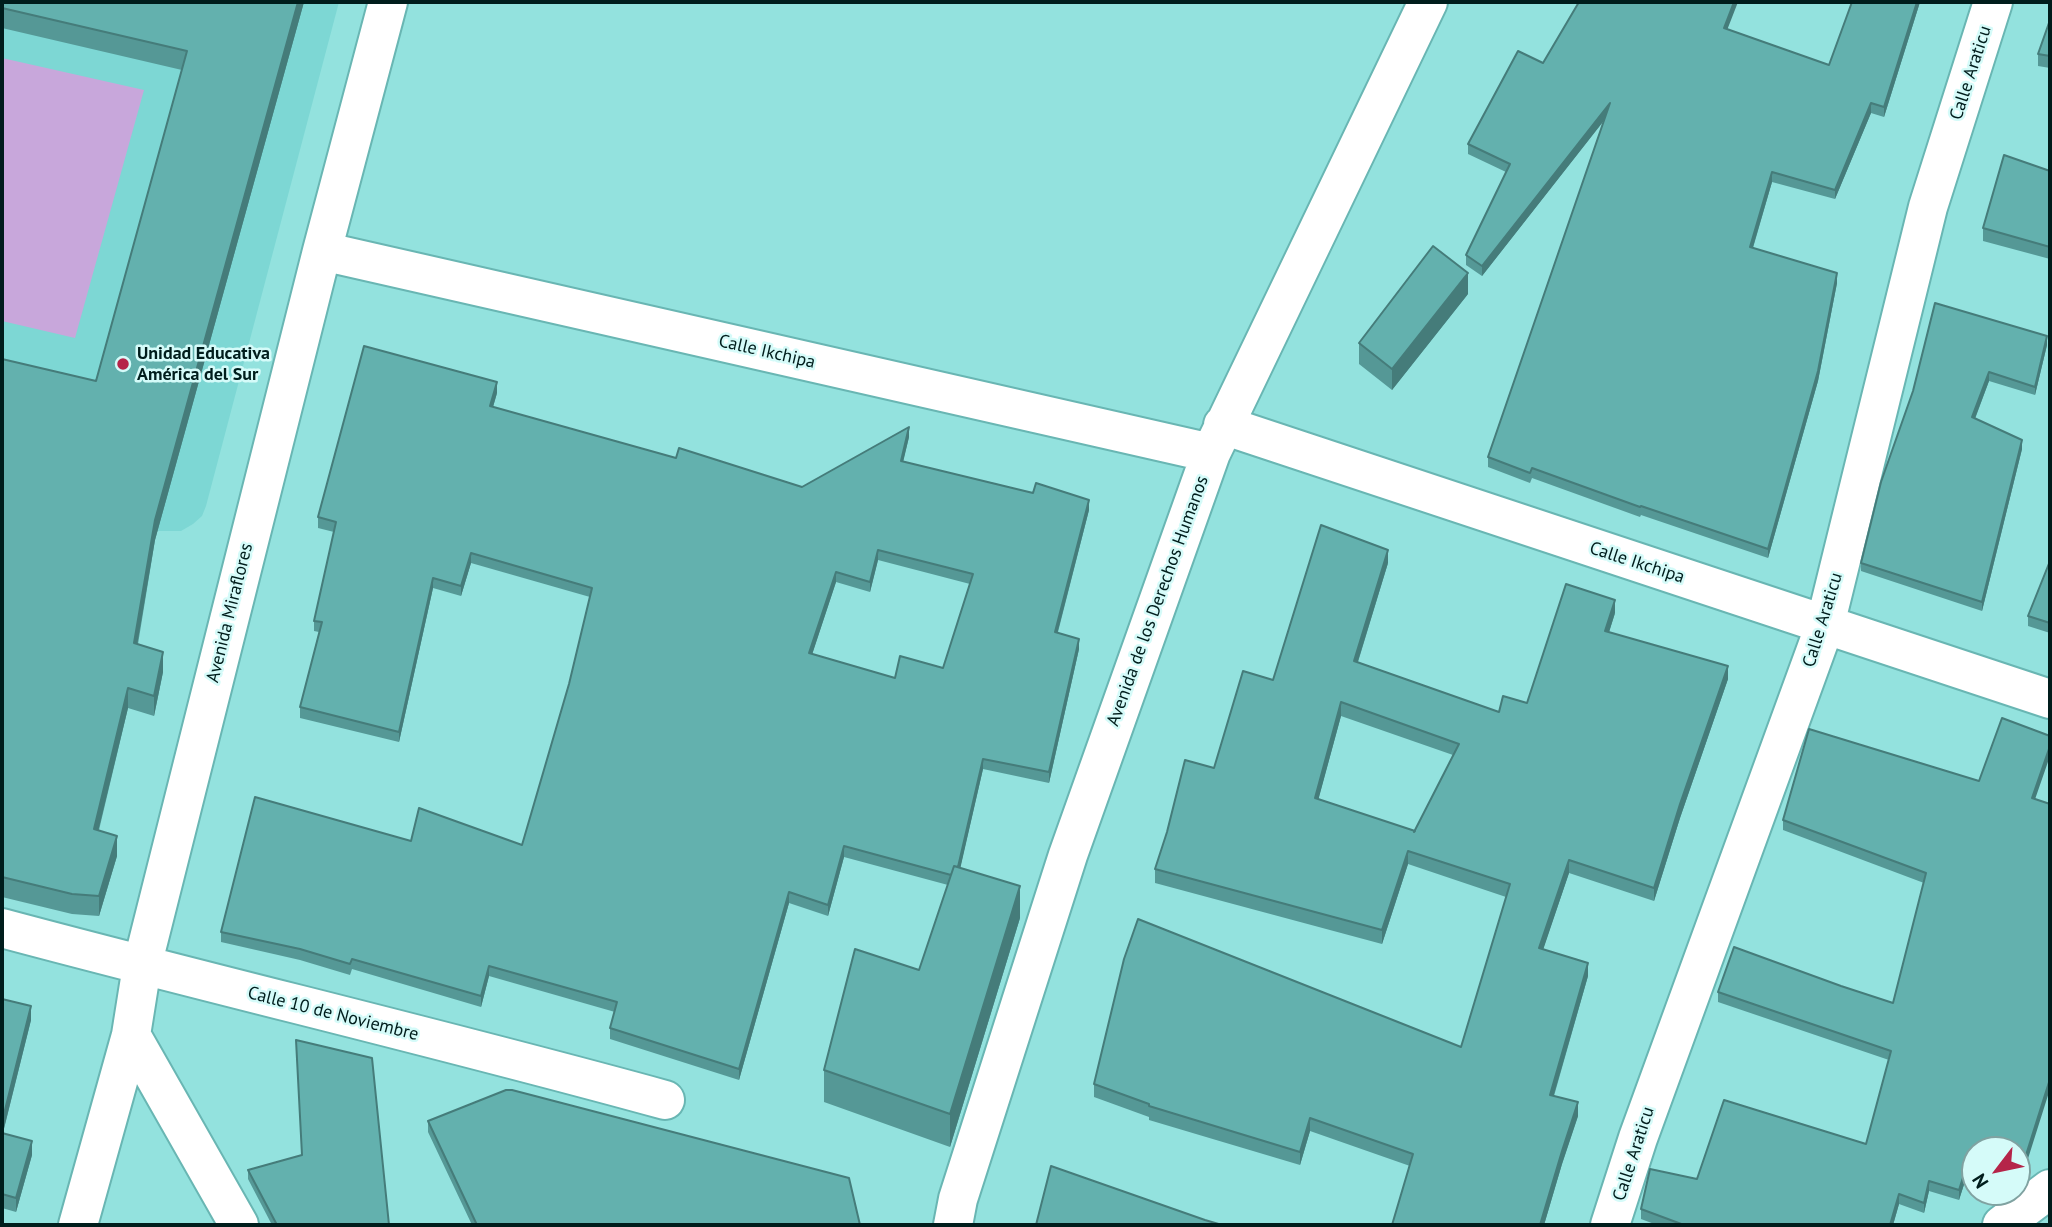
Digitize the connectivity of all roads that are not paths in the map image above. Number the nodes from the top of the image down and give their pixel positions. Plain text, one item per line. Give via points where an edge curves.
1 (388, 2) edge
2 (1428, 2) edge
3 (1993, 2) edge
4 (322, 251) junction
5 (1217, 439) junction
6 (1825, 625) junction
7 (2050, 699) edge
8 (2, 928) edge
9 (142, 966) junction
10 (131, 1035) junction
11 (665, 1100) dead end
12 (2050, 1189) edge
13 (78, 1225) edge
14 (239, 1225) edge
15 (953, 1225) edge
16 (1610, 1225) edge
17 (2002, 1225) edge

1 - 4 street, Avenida Miraflores
2 - 5 street, Avenida de los Derechos Humanos
3 - 6 street, Calle Araticu via 1928,206
4 - 5 street, Calle Ikchipa
4 - 9 street, Avenida Miraflores
5 - 6 street, Calle Ikchipa
5 - 15 street, Avenida de los Derechos Humanos via 1068,855
6 - 7 street, Calle Ikchipa
6 - 16 street, Calle Araticu
8 - 9 street, Calle 10 de Noviembre
9 - 10 street, Avenida Miraflores
9 - 11 street, Calle 10 de Noviembre
10 - 13 street, Avenida Miraflores
10 - 14 street
12 - 17 street

